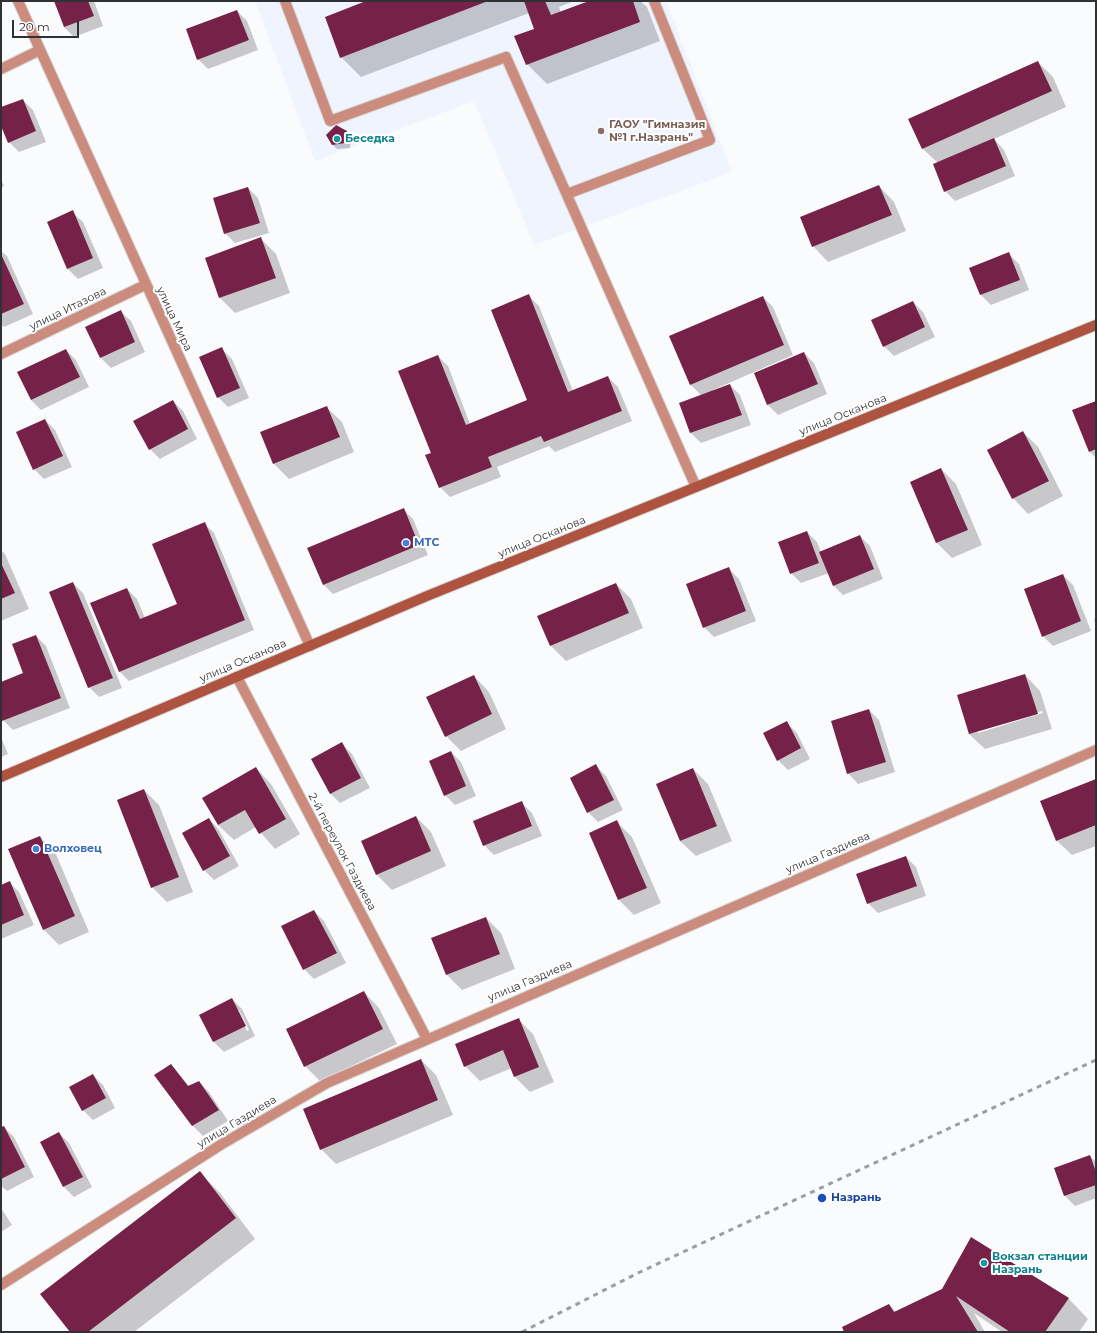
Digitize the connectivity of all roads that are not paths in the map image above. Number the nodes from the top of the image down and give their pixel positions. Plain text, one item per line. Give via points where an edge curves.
1 (18, 1) edge
2 (285, 1) edge
3 (654, 1) edge
4 (40, 50) junction
5 (1, 69) edge
6 (567, 194) junction
7 (145, 285) junction
8 (1096, 325) edge
9 (1, 354) edge
10 (696, 487) junction
11 (310, 646) junction
12 (236, 677) junction
13 (1096, 750) edge
14 (1, 778) edge
15 (427, 1039) junction
16 (1, 1285) edge

1 - 4 street, улица Мира
2 - 6 street via 330,122 506,57
3 - 6 street via 710,140
4 - 5 street
4 - 7 street, улица Мира
6 - 10 street
7 - 9 street, улица Итазова
7 - 11 street, улица Мира
8 - 10 main road, улица Осканова
10 - 11 main road, улица Осканова via 426,596
11 - 12 main road, улица Осканова
12 - 14 main road, улица Осканова
12 - 15 street, 2-й переулок Газдиева
13 - 15 street, улица Газдиева
15 - 16 street, улица Газдиева via 327,1083 222,1144

